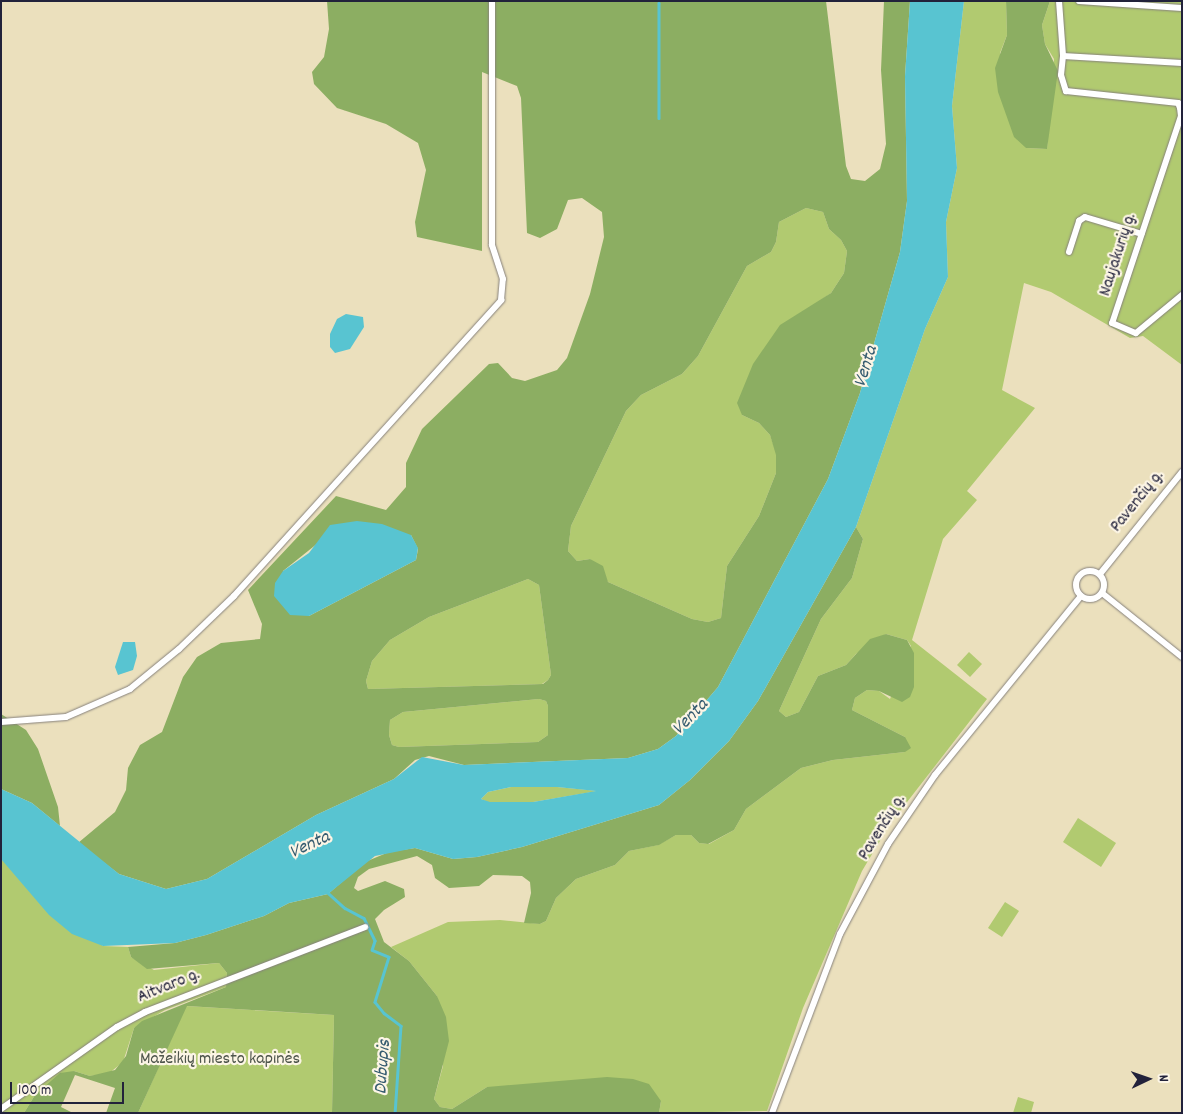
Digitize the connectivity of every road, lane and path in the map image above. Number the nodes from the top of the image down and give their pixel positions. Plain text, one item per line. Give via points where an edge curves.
1 (492, 1) edge
2 (1059, 1) edge
3 (1079, 1) edge
4 (1182, 8) edge
5 (1063, 56) junction
6 (1182, 63) edge
7 (1180, 100) edge
8 (1181, 116) edge
9 (1142, 234) junction
10 (1069, 252) dead end
11 (1182, 296) edge
12 (1182, 472) edge
13 (1100, 574) junction
14 (1102, 593) junction
15 (1081, 596) junction
16 (1182, 656) edge
17 (1, 722) edge
18 (365, 927) dead end
19 (1, 1109) edge
20 (772, 1113) edge

1 - 17 street via 492,246 503,279 502,300 220,609 130,689 66,717
2 - 5 street, Naujakurių g.
3 - 4 street
5 - 6 street
5 - 7 street, Naujakurių g. via 1061,76 1066,91
7 - 8 street, Naujakurių g.
8 - 9 street, Naujakurių g.
9 - 10 street via 1085,217 1079,221
9 - 11 street, Naujakurių g. via 1112,323 1136,333
12 - 13 street, Pavenčių g.
13 - 14 street via 1104,581
13 - 15 street via 1092,571 1080,575 1076,586
14 - 15 street via 1092,599
14 - 16 street
15 - 20 street, Pavenčių g. via 934,775 888,844 840,934
18 - 19 street, Aitvaro g. via 145,1012 117,1027

